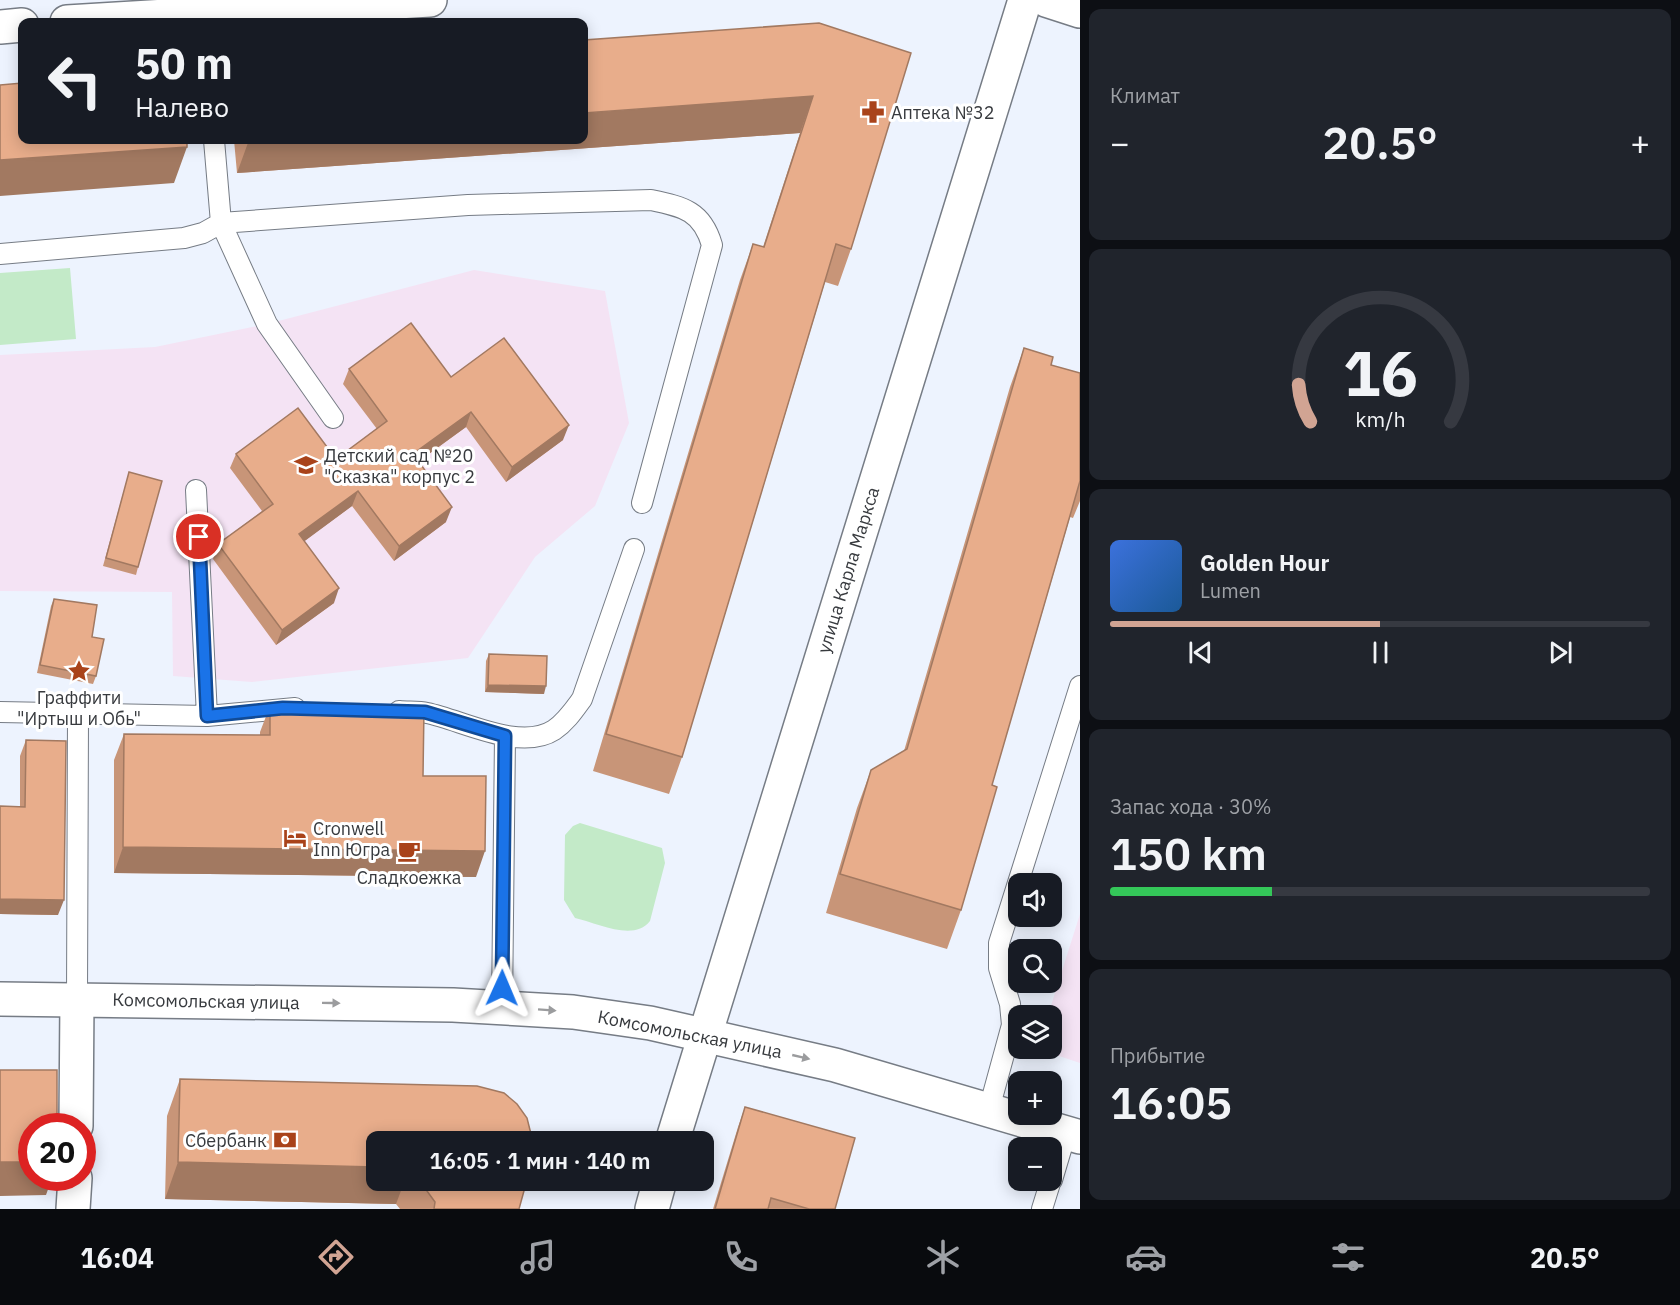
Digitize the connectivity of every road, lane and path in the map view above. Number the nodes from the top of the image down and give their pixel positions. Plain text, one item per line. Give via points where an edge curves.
1 (430, 0) edge
2 (1026, 0) edge
3 (1046, 0) edge
4 (1080, 11) edge
5 (204, 18) edge
6 (18, 25) edge
7 (0, 27) edge
8 (214, 144) edge
9 (221, 224) junction
10 (0, 254) edge
11 (333, 418) dead end
12 (196, 490) dead end
13 (642, 502) dead end
14 (634, 549) dead end
15 (1080, 686) edge
16 (318, 709) edge
17 (378, 711) edge
18 (0, 712) edge
19 (78, 714) junction
20 (207, 716) junction
21 (505, 736) junction
22 (0, 999) edge
23 (77, 999) junction
24 (502, 1007) junction
25 (703, 1034) junction
26 (989, 1109) junction
27 (76, 1113) edge
28 (675, 1131) edge
29 (1073, 1135) edge
30 (1062, 1158) edge
31 (74, 1191) edge
32 (657, 1191) edge
33 (1048, 1191) edge
34 (73, 1209) edge
35 (652, 1209) edge
36 (1042, 1209) edge

1 - 5 street
2 - 25 street, улица Карла Маркса
3 - 4 street
6 - 7 street
8 - 9 lane
9 - 10 lane via 184,238
9 - 11 lane via 267,324
9 - 13 lane via 468,205 651,200 680,206 698,217 707,228 712,245 708,268
12 - 20 lane
14 - 21 lane via 582,699 570,717 553,731 537,736
15 - 26 lane via 999,943 999,968 1012,1025
16 - 20 lane via 283,708
17 - 21 lane via 425,712
18 - 19 lane
19 - 20 lane
19 - 23 lane
21 - 24 lane
22 - 23 street, Комсомольская улица
23 -> 24 street, Комсомольская улица
23 - 27 street
24 -> 25 street, Комсомольская улица via 573,1012
25 -> 26 street, Комсомольская улица via 835,1065
25 - 28 street, улица Карла Маркса
26 - 29 street, Комсомольская улица
29 - 30 lane
31 - 34 street
32 - 35 street
33 - 36 lane

